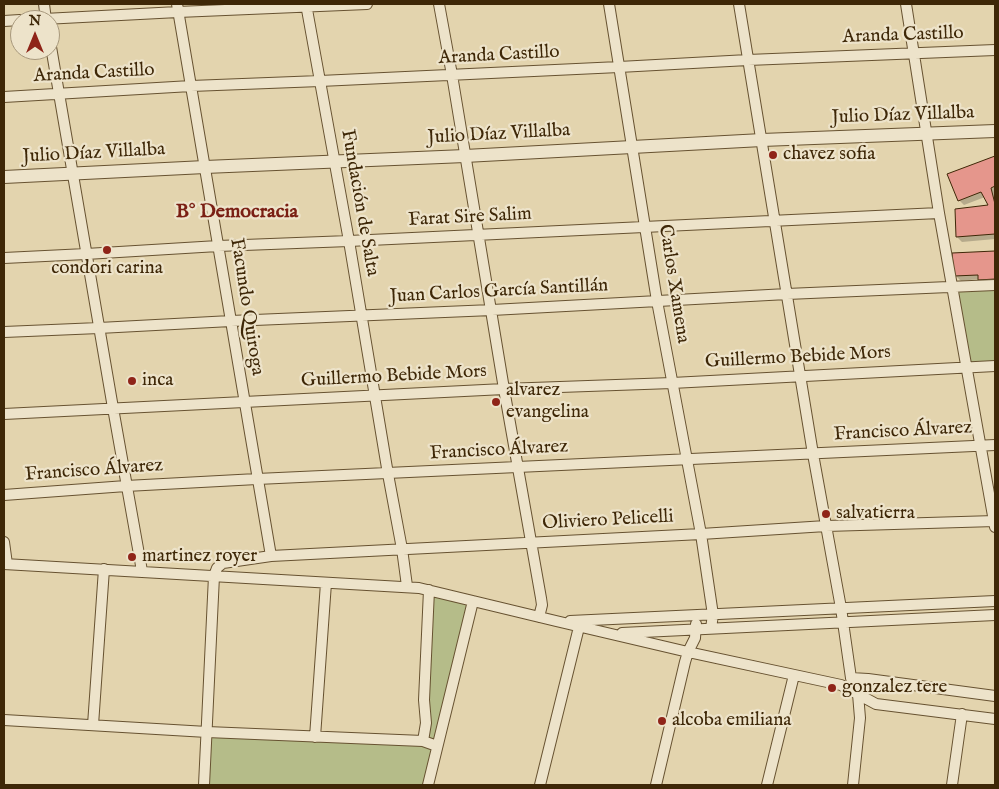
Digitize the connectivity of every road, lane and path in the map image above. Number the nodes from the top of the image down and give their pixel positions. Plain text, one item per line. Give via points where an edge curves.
1 (367, 4) edge
2 (439, 4) edge
3 (609, 4) edge
4 (739, 4) edge
5 (906, 4) edge
6 (307, 5) edge
7 (177, 8) edge
8 (60, 18) edge
9 (995, 50) edge
10 (915, 53) junction
11 (54, 60) edge
12 (748, 60) junction
13 (620, 68) junction
14 (452, 75) junction
15 (320, 81) junction
16 (191, 86) junction
17 (60, 94) junction
18 (4, 97) edge
19 (995, 131) edge
20 (926, 134) junction
21 (762, 140) junction
22 (633, 147) junction
23 (465, 156) junction
24 (334, 161) junction
25 (205, 167) junction
26 (74, 174) junction
27 (4, 177) edge
28 (939, 213) junction
29 (776, 221) junction
30 (646, 227) junction
31 (479, 234) junction
32 (349, 241) junction
33 (218, 246) junction
34 (86, 254) junction
35 (4, 258) edge
36 (995, 285) edge
37 (952, 286) junction
38 (787, 294) junction
39 (658, 301) junction
40 (492, 310) junction
41 (361, 316) junction
42 (231, 321) junction
43 (99, 328) junction
44 (4, 332) edge
45 (995, 366) edge
46 (966, 367) junction
47 (800, 375) junction
48 (672, 383) junction
49 (504, 389) junction
50 (376, 396) junction
51 (244, 403) junction
52 (112, 408) junction
53 (4, 414) edge
54 (980, 446) junction
55 (995, 446) edge
56 (813, 454) junction
57 (687, 460) junction
58 (518, 468) junction
59 (388, 474) junction
60 (257, 479) junction
61 (126, 486) junction
62 (4, 495) edge
63 (995, 524) edge
64 (826, 526) junction
65 (701, 534) junction
66 (4, 542) edge
67 (532, 542) junction
68 (402, 548) junction
69 (271, 556) junction
70 (5, 564) edge
71 (104, 570) junction
72 (142, 571) junction
73 (214, 576) junction
74 (326, 583) junction
75 (407, 586) junction
76 (429, 590) junction
77 (473, 601) junction
78 (995, 601) edge
79 (841, 608) junction
80 (713, 615) junction
81 (995, 615) edge
82 (696, 616) junction
83 (539, 617) junction
84 (556, 622) junction
85 (842, 622) junction
86 (579, 627) junction
87 (711, 628) junction
88 (696, 629) junction
89 (608, 633) junction
90 (688, 652) junction
91 (794, 675) junction
92 (851, 678) junction
93 (858, 694) junction
94 (995, 696) edge
95 (962, 714) junction
96 (995, 719) edge
97 (4, 720) edge
98 (93, 725) junction
99 (207, 732) junction
100 (315, 737) junction
101 (423, 741) junction
102 (437, 746) junction
103 (204, 785) edge
104 (428, 785) edge
105 (540, 785) edge
106 (656, 785) edge
107 (768, 785) edge
108 (853, 785) edge
109 (952, 785) edge

1 - 6 street
2 - 14 street
3 - 13 street, Carlos Xamena
4 - 12 street
5 - 10 street
6 - 7 street
6 - 15 street, Fundación de Salta
7 - 8 street
7 - 16 street, Facundo Quiroga
9 - 10 street, Aranda Castillo
10 - 12 street, Aranda Castillo
10 - 20 street
11 - 17 street
12 - 13 street, Aranda Castillo
12 - 21 street
13 - 14 street, Aranda Castillo
13 - 22 street, Carlos Xamena
14 - 15 street, Aranda Castillo
14 - 23 street
15 - 16 street, Aranda Castillo
15 - 24 street, Fundación de Salta
16 - 17 street, Aranda Castillo
16 - 25 street, Facundo Quiroga
17 - 18 street, Aranda Castillo
17 - 26 street
19 - 20 street, Julio Díaz Villalba
20 - 21 street, Julio Díaz Villalba
20 - 28 street
21 - 22 street, Julio Díaz Villalba
21 - 29 street
22 - 23 street, Julio Díaz Villalba
22 - 30 street, Carlos Xamena
23 - 24 street, Julio Díaz Villalba
23 - 31 street
24 - 25 street, Julio Díaz Villalba
24 - 32 street, Fundación de Salta
25 - 26 street, Julio Díaz Villalba
25 - 33 street, Facundo Quiroga
26 - 27 street, Julio Díaz Villalba
26 - 34 street
28 - 29 street, Farat Sire Salim
28 - 37 street
29 - 30 street, Farat Sire Salim
29 - 38 street
30 - 31 street, Farat Sire Salim
30 - 39 street, Carlos Xamena
31 - 32 street, Farat Sire Salim
31 - 40 street
32 - 33 street, Farat Sire Salim
32 - 41 street, Fundación de Salta
33 - 34 street, Farat Sire Salim
33 - 42 street, Facundo Quiroga
34 - 35 street, Farat Sire Salim
34 - 43 street
36 - 37 street, Juan Carlos García Santillán
37 - 38 street, Juan Carlos García Santillán
37 - 46 street
38 - 39 street, Juan Carlos García Santillán
38 - 47 street
39 - 40 street, Juan Carlos García Santillán
39 - 48 street, Carlos Xamena
40 - 41 street, Juan Carlos García Santillán
40 - 49 street
41 - 42 street, Juan Carlos García Santillán
41 - 50 street, Fundación de Salta
42 - 43 street, Juan Carlos García Santillán
42 - 51 street, Facundo Quiroga
43 - 44 street, Juan Carlos García Santillán
43 - 52 street
45 - 46 street, Guillermo Bebide Mors
46 - 47 street, Guillermo Bebide Mors
46 - 54 street
47 - 48 street, Guillermo Bebide Mors
47 - 56 street
48 - 49 street, Guillermo Bebide Mors
48 - 57 street, Carlos Xamena
49 - 50 street, Guillermo Bebide Mors
49 - 58 street
50 - 51 street, Guillermo Bebide Mors
50 - 59 street, Fundación de Salta
51 - 52 street, Guillermo Bebide Mors
51 - 60 street, Facundo Quiroga
52 - 53 street, Guillermo Bebide Mors
52 - 61 street
54 - 55 street, Francisco Álvarez
54 - 56 street, Francisco Álvarez
54 - 63 street
56 - 57 street, Francisco Álvarez
56 - 64 street
57 - 58 street, Francisco Álvarez
57 - 65 street, Carlos Xamena
58 - 59 street, Francisco Álvarez
58 - 67 street
59 - 60 street, Francisco Álvarez
59 - 68 street, Fundación de Salta
60 - 61 street, Francisco Álvarez
60 - 69 street, Facundo Quiroga
61 - 62 street, Francisco Álvarez
61 - 72 street
63 - 64 street, Oliviero Pelicelli
64 - 65 street, Oliviero Pelicelli
64 - 79 street
65 - 67 street, Oliviero Pelicelli
65 - 80 street, Carlos Xamena
66 - 70 street
67 - 68 street, Oliviero Pelicelli
67 - 83 street via 542,605
68 - 69 street, Oliviero Pelicelli
68 - 75 street, Fundación de Salta
69 - 73 street, Oliviero Pelicelli via 223,563
70 - 71 street
71 - 72 street
71 - 98 street
72 - 73 street
73 - 74 street
73 - 99 street
74 - 75 street
74 - 100 street
75 - 76 street
76 - 77 street
76 - 101 street
77 - 83 street
77 - 102 street
78 - 79 street
79 - 80 street
79 - 85 street
80 - 82 street
80 - 87 street, Carlos Xamena
81 - 85 street
82 - 84 street
82 - 88 street
83 - 84 street
84 - 86 street
85 - 87 street
85 - 92 street
86 - 89 street
86 - 105 street
87 - 88 street
88 - 89 street
88 - 90 street
89 - 90 street
90 - 91 street
90 - 106 street
91 - 93 street via 841,685
91 - 107 street
92 - 93 street
92 - 94 street
93 - 95 street via 876,704
93 - 108 street via 860,718
95 - 96 street
95 - 109 street
97 - 98 street
98 - 99 street
99 - 100 street
99 - 103 street
100 - 101 street
101 - 102 street
102 - 104 street

